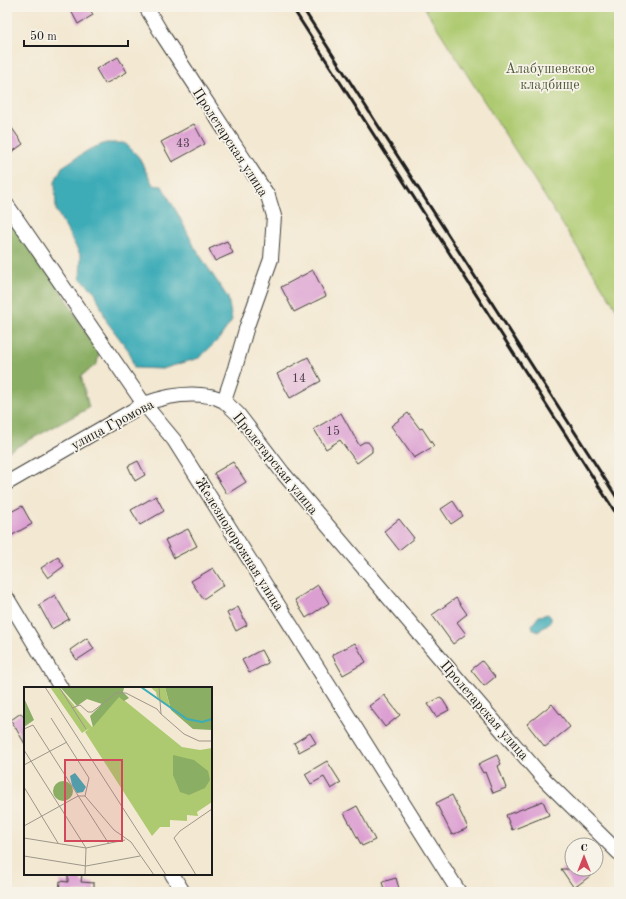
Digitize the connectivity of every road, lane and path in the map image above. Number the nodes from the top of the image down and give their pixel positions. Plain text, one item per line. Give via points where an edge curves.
1 (146, 7) edge
2 (7, 205) edge
3 (224, 401) junction
4 (144, 404) junction
5 (7, 483) edge
6 (7, 598) edge
7 (60, 687) edge
8 (619, 853) edge
9 (173, 875) edge
10 (183, 892) edge
11 (459, 892) edge

1 - 3 street, Пролетарская улица via 268,196 274,216 271,259
2 - 4 street, Железнодорожная улица
3 - 4 street, улица Громова via 209,396 183,395
3 - 8 street, Пролетарская улица via 238,414 283,473 544,779
4 - 5 street, улица Громова
4 - 11 street, Железнодорожная улица via 174,440
6 - 7 street
9 - 10 street

